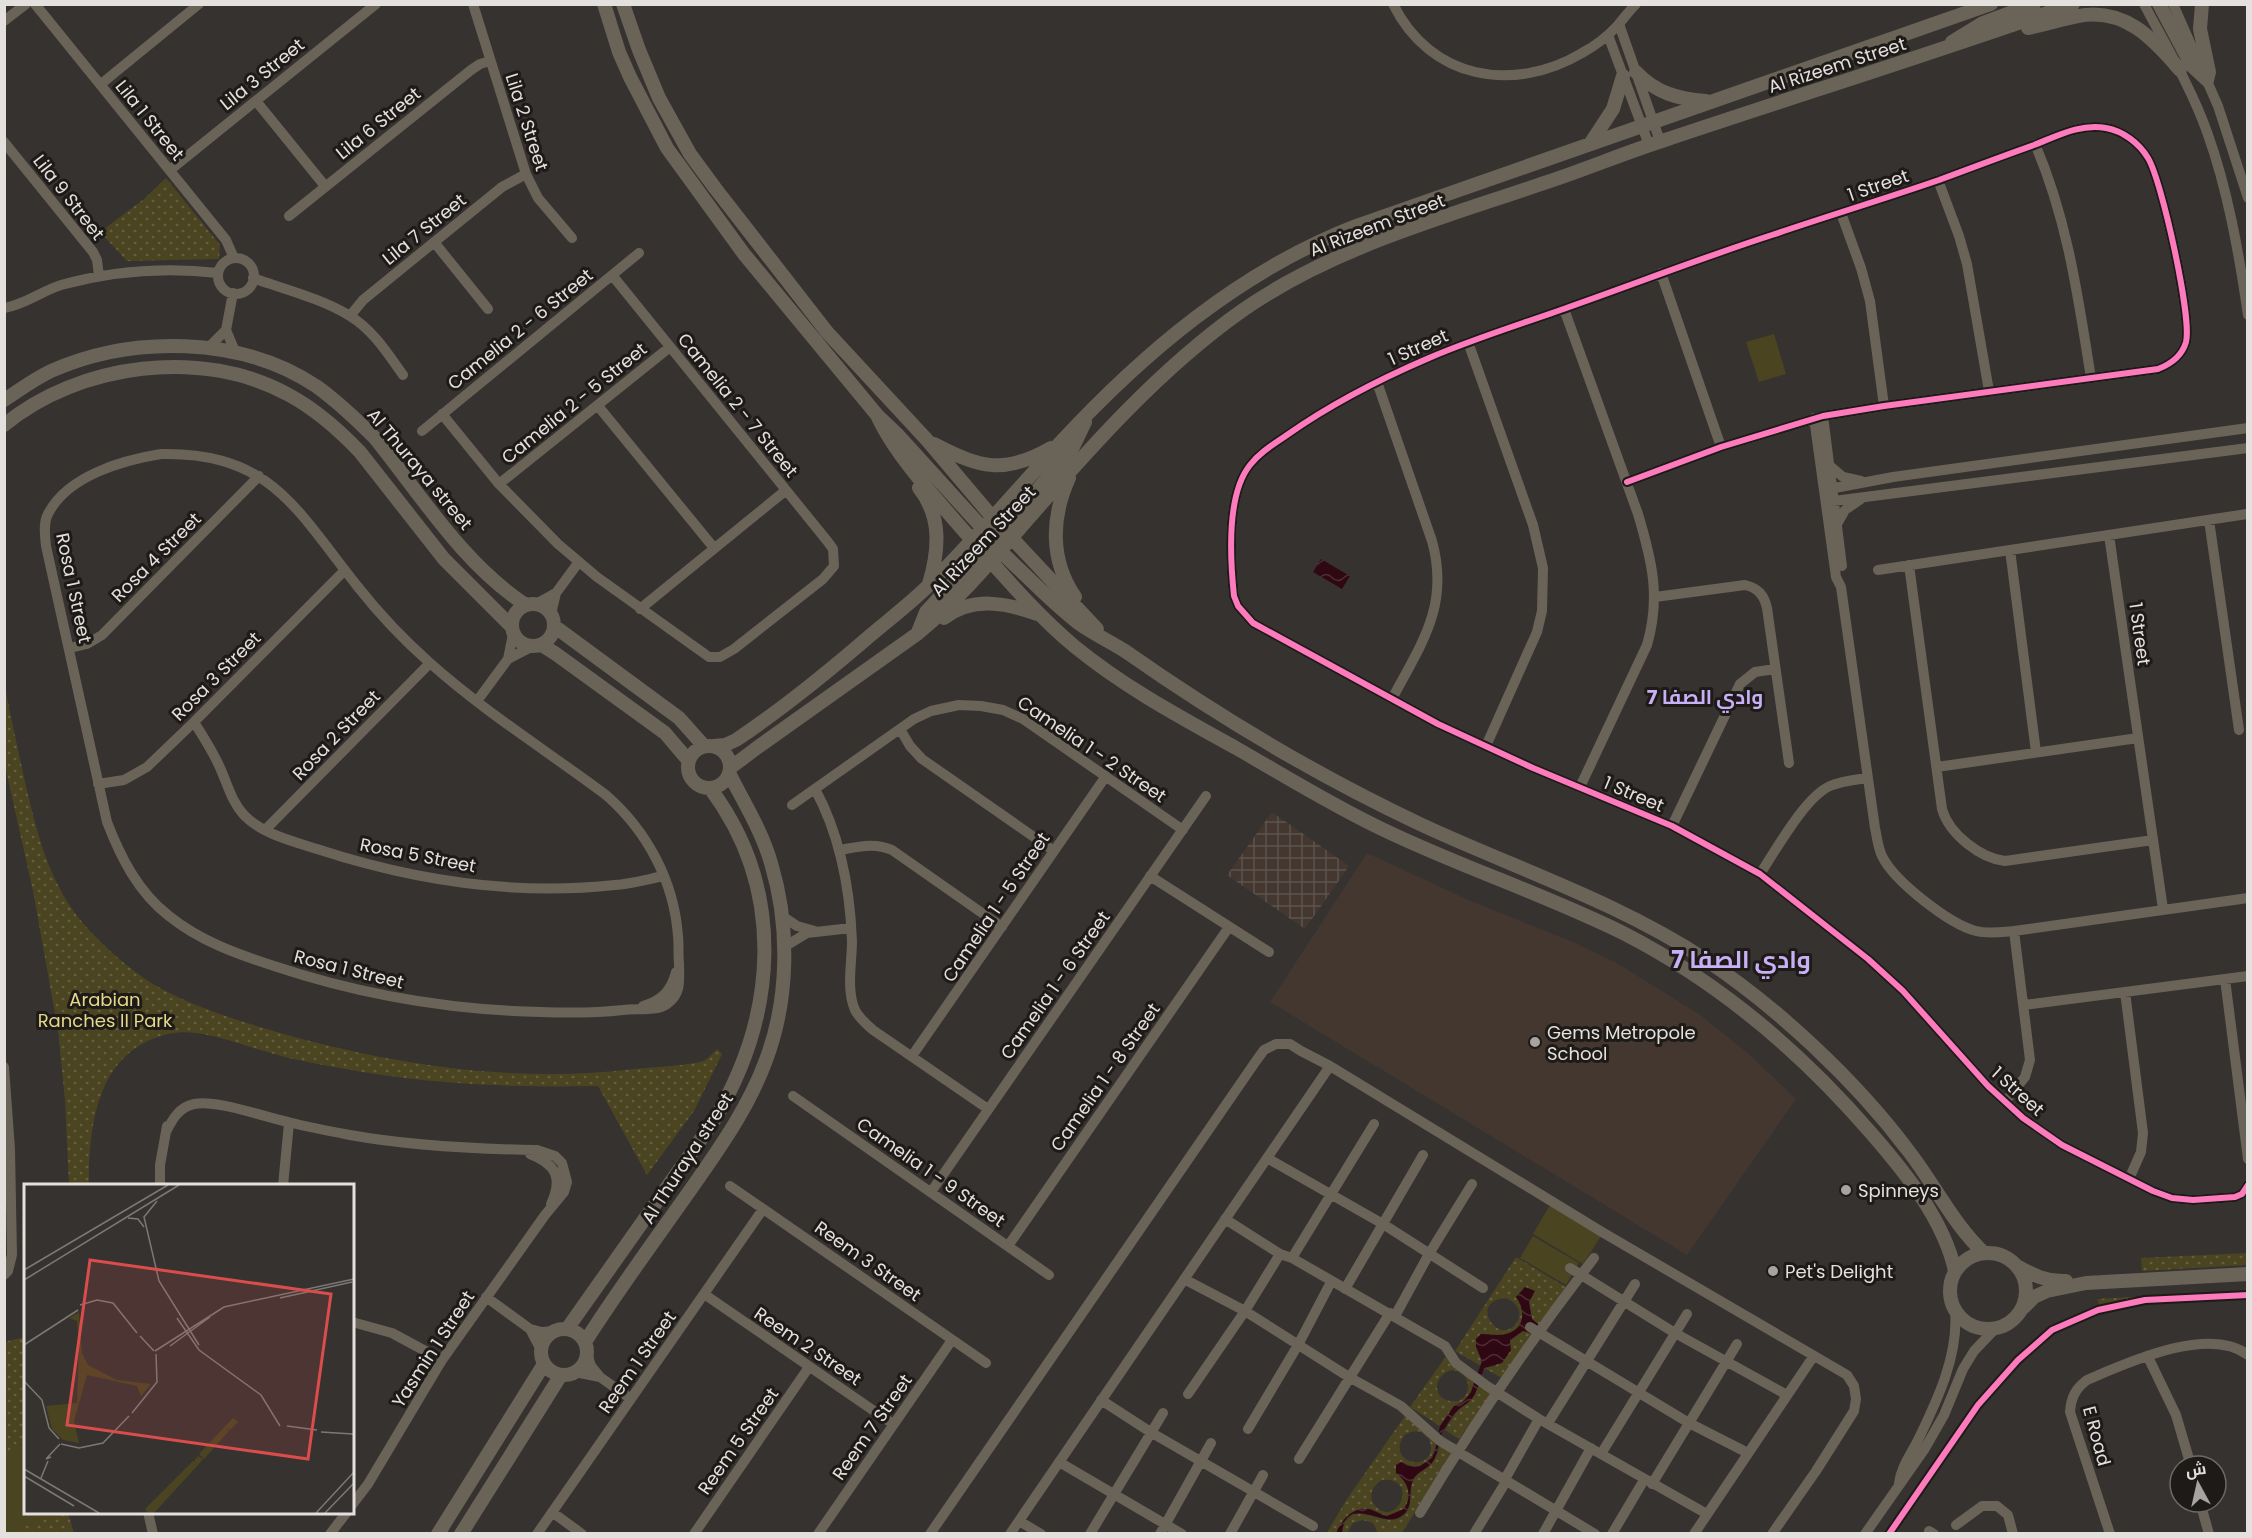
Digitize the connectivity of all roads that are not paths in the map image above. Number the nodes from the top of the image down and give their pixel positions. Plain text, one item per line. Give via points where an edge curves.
1 (26, 4) edge
2 (35, 4) edge
3 (199, 4) edge
4 (376, 4) edge
5 (473, 4) edge
6 (604, 4) edge
7 (623, 4) edge
8 (1394, 4) edge
9 (1636, 4) edge
10 (1991, 4) edge
11 (2034, 4) edge
12 (2073, 4) edge
13 (2144, 4) edge
14 (2159, 4) edge
15 (2173, 4) edge
16 (2202, 4) edge
17 (4, 21) edge
18 (1619, 24) junction
19 (2015, 25) junction
20 (1608, 35) junction
21 (1944, 49) junction
22 (490, 62) junction
23 (2180, 70) junction
24 (1629, 74) junction
25 (2207, 80) junction
26 (101, 84) junction
27 (256, 101) junction
28 (1711, 101) junction
29 (1647, 124) junction
30 (4, 142) edge
31 (1654, 143) junction
32 (1590, 144) junction
33 (2035, 144) junction
34 (170, 170) junction
35 (526, 174) junction
36 (1938, 180) junction
37 (325, 186) junction
38 (2247, 198) edge
39 (1841, 213) junction
40 (290, 216) dead end
41 (572, 238) dead end
42 (434, 242) junction
43 (639, 253) dead end
44 (234, 258) junction
45 (218, 273) junction
46 (1661, 273) junction
47 (612, 275) junction
48 (99, 276) junction
49 (253, 278) junction
50 (2245, 280) edge
51 (233, 293) junction
52 (23, 301) junction
53 (4, 302) edge
54 (4, 308) edge
55 (488, 309) dead end
56 (1564, 309) junction
57 (2247, 315) edge
58 (350, 316) junction
59 (226, 330) junction
60 (1468, 342) junction
61 (670, 346) junction
62 (208, 348) junction
63 (236, 354) junction
64 (403, 375) dead end
65 (2091, 378) junction
66 (1377, 382) junction
67 (1989, 391) junction
68 (4, 400) edge
69 (598, 406) junction
70 (1884, 406) junction
71 (442, 414) junction
72 (1088, 415) junction
73 (877, 416) junction
74 (1818, 417) junction
75 (4, 425) edge
76 (2247, 428) edge
77 (422, 431) dead end
78 (927, 440) junction
79 (1060, 442) junction
80 (1721, 447) junction
81 (2247, 448) edge
82 (1830, 466) junction
83 (1072, 470) junction
84 (259, 476) junction
85 (1871, 481) junction
86 (1627, 482) junction
87 (498, 484) junction
88 (785, 491) junction
89 (1829, 495) junction
90 (1865, 497) junction
91 (2247, 514) edge
92 (993, 518) junction
93 (2209, 520) junction
94 (1837, 524) junction
95 (2109, 535) junction
96 (973, 540) junction
97 (995, 543) junction
98 (714, 548) junction
99 (2010, 550) junction
100 (578, 562) junction
101 (1909, 566) junction
102 (345, 570) junction
103 (1878, 570) dead end
104 (928, 586) junction
105 (1841, 587) junction
106 (556, 593) junction
107 (1655, 597) junction
108 (531, 605) junction
109 (640, 609) junction
110 (1042, 616) junction
111 (553, 620) junction
112 (512, 630) junction
113 (917, 634) junction
114 (1107, 639) junction
115 (536, 646) junction
116 (70, 648) junction
117 (508, 659) junction
118 (430, 663) junction
119 (1774, 669) junction
120 (805, 691) junction
121 (1392, 699) junction
122 (477, 701) junction
123 (815, 707) junction
124 (778, 710) junction
125 (194, 722) junction
126 (788, 726) junction
127 (900, 729) junction
128 (2240, 730) dead end
129 (2138, 738) junction
130 (709, 746) junction
131 (1486, 747) junction
132 (2036, 752) junction
133 (688, 760) junction
134 (1789, 763) dead end
135 (1937, 767) junction
136 (730, 771) junction
137 (1106, 776) junction
138 (1867, 778) junction
139 (98, 784) junction
140 (1580, 787) junction
141 (710, 788) junction
142 (815, 789) junction
143 (1206, 796) dead end
144 (792, 805) dead end
145 (1672, 826) junction
146 (265, 830) junction
147 (1183, 830) junction
148 (2153, 840) junction
149 (839, 850) junction
150 (1054, 851) junction
151 (1760, 874) junction
152 (664, 876) junction
153 (1150, 876) junction
154 (2247, 898) edge
155 (2163, 909) junction
156 (782, 915) junction
157 (1002, 927) junction
158 (1229, 927) junction
159 (851, 928) junction
160 (815, 931) junction
161 (2014, 932) junction
162 (784, 947) junction
163 (1269, 952) dead end
164 (2247, 976) edge
165 (2225, 979) junction
166 (2125, 992) junction
167 (2024, 1005) junction
168 (912, 1056) junction
169 (4, 1066) edge
170 (1330, 1066) junction
171 (794, 1096) dead end
172 (2005, 1102) junction
173 (988, 1109) junction
174 (289, 1123) junction
175 (1374, 1124) dead end
176 (7, 1150) edge
177 (1423, 1155) dead end
178 (1267, 1158) junction
179 (2247, 1159) edge
180 (2129, 1179) junction
181 (160, 1184) edge
182 (283, 1184) edge
183 (1472, 1184) dead end
184 (2247, 1185) edge
185 (730, 1186) dead end
186 (931, 1192) junction
187 (1331, 1195) junction
188 (763, 1209) junction
189 (1225, 1219) junction
190 (1383, 1224) junction
191 (10, 1235) junction
192 (1008, 1246) junction
193 (1984, 1252) junction
194 (1280, 1254) junction
195 (1429, 1254) junction
196 (1292, 1258) junction
197 (1594, 1258) dead end
198 (4, 1264) edge
199 (2017, 1266) junction
200 (1570, 1268) dead end
201 (1955, 1271) junction
202 (1581, 1274) junction
203 (2247, 1274) edge
204 (4, 1275) edge
205 (1049, 1275) dead end
206 (1184, 1279) junction
207 (1331, 1282) junction
208 (2086, 1282) junction
209 (1635, 1284) dead end
210 (1484, 1288) dead end
211 (1345, 1289) junction
212 (704, 1294) junction
213 (486, 1298) junction
214 (1625, 1300) junction
215 (2024, 1307) junction
216 (1955, 1310) junction
217 (1245, 1311) junction
218 (1687, 1314) dead end
219 (1392, 1315) junction
220 (354, 1323) edge
221 (530, 1329) junction
222 (1534, 1329) junction
223 (1995, 1329) junction
224 (560, 1330) junction
225 (1675, 1333) junction
226 (952, 1340) junction
227 (1737, 1344) dead end
228 (1298, 1345) junction
229 (586, 1347) junction
230 (2247, 1355) edge
231 (543, 1357) junction
232 (1813, 1357) junction
233 (2148, 1357) junction
234 (442, 1360) junction
235 (1587, 1362) junction
236 (1726, 1362) junction
237 (986, 1363) dead end
238 (809, 1366) junction
239 (568, 1374) junction
240 (600, 1377) junction
241 (1349, 1377) junction
242 (1497, 1392) junction
243 (1188, 1394) dead end
244 (1638, 1394) junction
245 (1787, 1395) junction
246 (631, 1399) junction
247 (1101, 1400) junction
248 (1164, 1413) dead end
249 (1544, 1421) junction
250 (1689, 1423) junction
251 (894, 1424) junction
252 (1248, 1429) dead end
253 (1152, 1433) junction
254 (1211, 1443) dead end
255 (1591, 1448) junction
256 (1457, 1451) junction
257 (1748, 1453) junction
258 (1601, 1454) junction
259 (2187, 1454) edge
260 (1299, 1459) dead end
261 (1201, 1461) junction
262 (1059, 1462) junction
263 (1263, 1475) dead end
264 (1506, 1480) junction
265 (1648, 1482) junction
266 (1899, 1483) junction
267 (1253, 1493) junction
268 (1114, 1494) junction
269 (354, 1502) edge
270 (1556, 1510) junction
271 (552, 1512) junction
272 (1420, 1513) dead end
273 (148, 1514) edge
274 (345, 1514) edge
275 (1707, 1514) junction
276 (2203, 1514) edge
277 (1019, 1521) junction
278 (1956, 1525) dead end
279 (1313, 1526) dead end
280 (1163, 1529) edge
281 (153, 1533) edge
282 (330, 1533) edge
283 (438, 1533) edge
284 (461, 1533) edge
285 (537, 1533) edge
286 (582, 1533) edge
287 (694, 1533) edge
288 (818, 1533) edge
289 (930, 1533) edge
290 (1010, 1533) edge
291 (1041, 1533) edge
292 (1090, 1533) edge
293 (1182, 1533) edge
294 (1230, 1533) edge
295 (1474, 1533) edge
296 (1543, 1533) edge
297 (1595, 1533) edge
298 (1612, 1533) edge
299 (1694, 1533) edge
300 (1772, 1533) edge
301 (1865, 1533) edge
302 (2013, 1533) edge
303 (2110, 1533) edge
304 (2209, 1533) edge

1 - 17 street
2 - 26 street, Lila 1 Street
3 - 26 street
4 - 27 street, Lila 3 Street
5 - 22 street, Lila 2 Street
6 - 73 street via 619,52 667,148 744,254
7 - 78 street via 655,90 690,154 814,316
8 - 20 street via 1408,29 1426,48 1453,65 1484,75 1516,75 1547,69 1581,54
9 - 18 street
10 - 28 street, Al Rizeem Street
11 - 21 street via 1974,27
12 - 19 street, Al Rizeem Street
13 - 23 street
14 - 25 street via 2192,66
15 - 25 street
16 - 25 street via 2200,29 2209,72
18 - 20 street
18 - 24 street
19 - 21 street, Al Rizeem Street
19 - 23 street via 2028,28 2091,14 2118,18 2146,34
20 - 24 street
21 - 31 street, Al Rizeem Street
22 - 35 street, Lila 2 Street
22 - 37 street, Lila 6 Street via 475,66
23 - 50 street via 2214,155
24 - 28 street via 1667,95
24 - 29 street
24 - 32 street via 1613,109
25 - 38 street via 2230,136
26 - 34 street, Lila 1 Street
27 - 34 street, Lila 3 Street
27 - 37 street
28 - 29 street, Al Rizeem Street
29 - 31 street
29 - 32 street, Al Rizeem Street
30 - 48 street, Lila 9 Street via 93,252
31 - 83 street, Al Rizeem Street via 1372,242 1293,278 1237,314 1177,361
32 - 72 street, Al Rizeem Street via 1356,225 1288,256 1186,323
33 - 36 street, 1 Street
33 - 65 street via 2069,248
33 - 65 street, 1 Street via 2082,128 2120,132 2143,150 2151,162 2163,203 2187,318 2183,350 2158,369
34 - 44 street, Lila 1 Street via 229,244
35 - 41 street, Lila 2 Street via 538,198
35 - 42 street, Lila 7 Street via 506,183
36 - 39 street, 1 Street
36 - 67 street via 1967,264
37 - 40 street, Lila 6 Street
39 - 46 street, 1 Street
39 - 70 street, 1 Street via 1870,301
42 - 55 street
42 - 58 street, Lila 7 Street via 363,300
43 - 47 street, Camelia 2 - 6 Street
44 - 45 street via 224,263
44 - 49 street via 251,266
45 - 48 street via 157,270
45 - 51 street via 223,288
46 - 56 street, 1 Street
46 - 80 street
47 - 61 street, Camelia 2 - 7 Street
47 - 71 street, Camelia 2 - 6 Street
48 - 52 street via 58,286
49 - 51 street via 244,292
49 - 58 street
50 - 57 street
51 - 59 street
52 - 53 street
52 - 54 street
56 - 60 street, 1 Street
56 - 86 street, 1 Street
58 - 64 street via 382,345
59 - 62 street
59 - 63 street
60 - 66 street, 1 Street
60 - 131 street, 1 Street via 1533,525 1543,568 1542,611 1537,632
61 - 69 street, Camelia 2 - 5 Street
61 - 88 street, Camelia 2 - 7 Street
62 - 63 street, Al Thuraya street
62 - 68 street, Al Thuraya street via 118,350 31,381
63 - 108 street, Al Thuraya street via 297,376 339,405 375,438 460,546 507,592
65 - 67 street, 1 Street
66 - 121 street, 1 Street via 1438,566 1437,597 1430,624
66 - 121 street, 1 Street via 1316,414 1262,452 1249,466 1234,499 1233,584 1238,606 1253,623
67 - 70 street, 1 Street
69 - 87 street, Camelia 2 - 5 Street
69 - 98 street
70 - 74 street, 1 Street
71 - 77 street, Camelia 2 - 6 Street
71 - 87 street
72 - 79 street, Al Rizeem Street
72 - 97 street via 1073,447
73 - 96 street via 894,446
73 - 97 street
73 - 104 street via 885,445 924,494 933,513 936,554
74 - 80 street, 1 Street
74 - 82 street
74 - 89 street
75 - 112 street, Al Thuraya street via 58,390 114,373 183,368 263,383 288,394 345,436 444,559
76 - 85 street
78 - 79 street via 968,461 994,466 1028,460
78 - 92 street
79 - 92 street, Al Rizeem Street
80 - 86 street, 1 Street
81 - 90 street
82 - 85 street via 1848,479
82 - 89 street
83 - 97 street, Al Rizeem Street
83 - 114 street via 1057,512 1056,552 1070,589
84 - 102 street, Rosa 1 Street via 299,510
84 - 116 street, Rosa 4 Street via 102,635
84 - 116 street, Rosa 1 Street via 223,460 161,454 92,474 62,495 47,515 45,536
85 - 89 street
86 - 107 street, 1 Street via 1646,541
87 - 100 street
88 - 98 street
88 - 109 street, Camelia 2 - 7 Street via 828,542 835,558 834,566 823,579 734,649 715,658
89 - 90 street
89 - 94 street
89 - 105 street via 1836,577
90 - 94 street via 1845,510
91 - 93 street
92 - 97 street
93 - 95 street
93 - 128 street
94 - 105 street via 1844,576
95 - 99 street
95 - 129 street, 1 Street
96 - 97 street
96 - 104 street, Al Rizeem Street
97 - 110 street
97 - 113 street via 926,612
97 - 114 street via 1073,619
98 - 109 street
99 - 101 street
99 - 132 street
100 - 106 street
100 - 109 street
101 - 103 street
101 - 135 street
102 - 118 street, Rosa 1 Street via 385,619
102 - 125 street, Rosa 3 Street
104 - 120 street, Al Rizeem Street
105 - 138 street
106 - 108 street
106 - 111 street
107 - 119 street via 1745,585 1758,590 1765,601
107 - 140 street, 1 Street via 1647,645
108 - 111 street via 544,607
108 - 112 street via 515,613
110 - 113 street via 1008,605 974,604
110 - 201 street via 1073,645 1135,690 1321,798 1386,831 1592,918 1652,949 1744,1010 1836,1093 1885,1149 1943,1234
111 - 115 street via 549,639
111 - 130 street
112 - 115 street via 518,641
112 - 117 street
113 - 123 street
114 - 193 street via 1204,705 1351,790 1628,916 1709,962 1779,1017 1854,1087 1906,1148 1958,1224
115 - 117 street
115 - 133 street via 665,733
116 - 139 street, Rosa 1 Street
117 - 122 street
118 - 122 street, Rosa 1 Street
118 - 146 street, Rosa 2 Street
119 - 134 street
119 - 145 street, 1 Street via 1755,672 1740,684
120 - 123 street
120 - 124 street, Al Rizeem Street
121 - 131 street, 1 Street
122 - 152 street, Rosa 1 Street via 615,802 645,839
123 - 126 street
124 - 126 street
124 - 130 street, Al Rizeem Street via 730,744
125 - 139 street, Rosa 3 Street via 147,767 111,783
125 - 146 street, Rosa 5 Street via 235,803
126 - 136 street
127 - 137 street, Camelia 1 - 2 Street via 944,708 996,708 1023,718
127 - 142 street, Camelia 1 - 2 Street
127 - 150 street via 922,759
129 - 132 street
129 - 148 street, 1 Street
130 - 133 street via 694,751
130 - 136 street via 726,754
131 - 140 street, 1 Street
132 - 135 street
133 - 141 street via 692,780
135 - 148 street via 1942,809 1948,824 1976,850 1995,859
136 - 141 street via 724,782
136 - 156 street, Al Thuraya street via 771,863
137 - 147 street, Camelia 1 - 2 Street
137 - 150 street, Camelia 1 - 5 Street
138 - 151 street via 1839,783 1818,793
138 - 161 street via 1881,854 1888,867 1960,925 1977,931
139 - 152 street, Rosa 1 Street via 117,849 131,873 148,896 192,932 231,951 295,973 410,1001 529,1012 608,1012 656,1002 667,993 678,963 676,923
140 - 145 street, 1 Street
141 - 224 street, Al Thuraya street via 742,842 758,890 764,962 756,1023 742,1067 713,1122
142 - 144 street, Camelia 1 - 2 Street
142 - 149 street
143 - 147 street, Camelia 1 - 6 Street
145 - 151 street, 1 Street
146 - 152 street, Rosa 5 Street via 353,860 442,880 560,887 615,885
147 - 153 street, Camelia 1 - 6 Street
148 - 155 street, 1 Street
149 - 157 street via 879,845 892,850
149 - 159 street
150 - 157 street, Camelia 1 - 5 Street
151 - 172 street, 1 Street via 1868,958
153 - 158 street
153 - 173 street, Camelia 1 - 6 Street
154 - 155 street
155 - 161 street
156 - 160 street via 797,926
156 - 162 street, Al Thuraya street
157 - 168 street, Camelia 1 - 5 Street
158 - 163 street
158 - 192 street, Camelia 1 - 8 Street
159 - 160 street
159 - 168 street via 851,996 855,1010 873,1030
160 - 162 street
161 - 167 street
162 - 229 street, Al Thuraya street via 774,1032 756,1084 732,1128
164 - 165 street
165 - 166 street
165 - 179 street
166 - 167 street
166 - 180 street via 2143,1133 2141,1152
167 - 172 street via 2030,1060 2025,1077
168 - 173 street
169 - 176 street
170 - 178 street
170 - 232 street
170 - 289 street via 1290,1044 1276,1044 1264,1050
171 - 186 street, Camelia 1 - 9 Street
172 - 180 street, 1 Street via 2062,1145
173 - 186 street, Camelia 1 - 6 Street
174 - 181 street, Yasmin 1 Street via 200,1098 182,1102 170,1114
174 - 182 street
174 - 213 street, Yasmin 1 Street via 407,1144 520,1150 549,1163 555,1172 555,1194 545,1215
175 - 187 street
176 - 191 street
177 - 190 street
178 - 187 street
178 - 189 street
180 - 184 street, 1 Street via 2162,1195 2183,1199 2235,1197
183 - 195 street
185 - 188 street, Reem 3 Street
186 - 192 street, Camelia 1 - 9 Street
187 - 190 street
187 - 196 street
188 - 212 street, Reem 1 Street
188 - 226 street, Reem 3 Street
189 - 194 street
189 - 206 street
190 - 195 street
190 - 211 street
191 - 198 street
191 - 204 street via 11,1264
192 - 205 street, Camelia 1 - 9 Street
193 - 199 street via 2006,1257
193 - 201 street via 1970,1257
194 - 196 street
194 - 217 street
195 - 210 street
195 - 219 street
196 - 207 street
197 - 202 street
199 - 208 street via 2047,1280
199 - 215 street via 2026,1285
200 - 202 street
201 - 216 street via 1949,1293
202 - 214 street
202 - 222 street
203 - 208 street
206 - 217 street
206 - 247 street
207 - 211 street
207 - 228 street
208 - 215 street via 2047,1291
209 - 214 street
211 - 219 street
212 - 238 street, Reem 2 Street
212 - 246 street, Reem 1 Street
213 - 221 street
213 - 234 street, Yasmin 1 Street
214 - 225 street
214 - 235 street
215 - 223 street via 2009,1323
216 - 223 street via 1974,1326
216 - 266 street via 1956,1331 1950,1361
217 - 228 street
217 - 243 street
218 - 225 street
219 - 241 street
219 - 242 street via 1445,1346 1461,1368
220 - 234 street via 392,1333
221 - 224 street
221 - 231 street
222 - 235 street
222 - 242 street
223 - 266 street via 1968,1359 1934,1433
224 - 229 street via 580,1336
224 - 231 street via 545,1339
225 - 236 street
225 - 244 street
226 - 237 street, Reem 3 Street
226 - 251 street, Reem 7 Street
227 - 236 street
228 - 241 street
228 - 252 street
229 - 239 street via 585,1361
229 - 240 street via 591,1366
230 - 233 street via 2234,1347 2211,1344
231 - 239 street via 549,1369
231 - 283 street
232 - 245 street
232 - 300 street via 1847,1375 1854,1386 1854,1411
233 - 259 street via 2176,1415
233 - 303 street, E Road via 2087,1380 2070,1403
234 - 269 street, Yasmin 1 Street
235 - 244 street
235 - 249 street
236 - 245 street
236 - 250 street
238 - 251 street, Reem 2 Street
238 - 287 street, Reem 5 Street
239 - 240 street
239 - 284 street
240 - 246 street
241 - 256 street via 1401,1406
241 - 260 street
242 - 249 street
242 - 256 street
244 - 250 street
244 - 258 street
245 - 257 street
246 - 271 street, Reem 1 Street
247 - 253 street
247 - 262 street
248 - 253 street
249 - 255 street
249 - 264 street
250 - 257 street
250 - 265 street
251 - 288 street, Reem 7 Street
253 - 261 street
253 - 268 street
254 - 261 street
255 - 258 street
255 - 270 street
256 - 264 street
256 - 272 street
257 - 275 street
258 - 265 street
261 - 267 street
261 - 280 street
262 - 268 street
262 - 277 street
263 - 267 street
264 - 270 street
264 - 295 street
265 - 275 street
265 - 298 street
266 - 301 street
267 - 279 street
267 - 294 street
268 - 280 street
268 - 292 street
270 - 296 street
270 - 297 street
271 - 285 street, Reem 1 Street
271 - 286 street
273 - 281 street
274 - 282 street
275 - 299 street
276 - 304 street
277 - 290 street
277 - 291 street
278 - 302 street via 1982,1506 1997,1506 2008,1515
280 - 293 street

